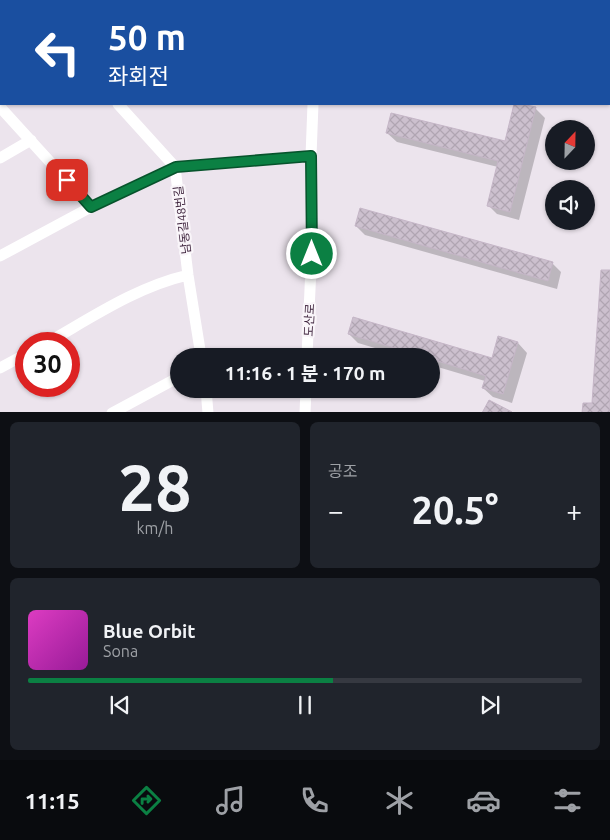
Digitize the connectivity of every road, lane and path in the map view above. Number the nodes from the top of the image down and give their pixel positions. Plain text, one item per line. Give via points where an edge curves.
1 (119, 105) edge
2 (313, 105) edge
3 (0, 107) edge
4 (31, 140) junction
5 (311, 156) junction
6 (0, 158) edge
7 (176, 167) junction
8 (91, 207) junction
9 (0, 256) edge
10 (188, 276) junction
11 (66, 332) edge
12 (200, 348) edge
13 (307, 348) edge
14 (15, 360) edge
15 (0, 368) edge
16 (170, 382) edge
17 (207, 398) edge
18 (306, 398) edge
19 (112, 412) edge
20 (208, 412) edge
21 (305, 412) edge

1 - 7 street
2 - 5 street, 도산로
3 - 4 street
4 - 6 street
4 - 8 street
5 - 7 street
5 - 13 street, 도산로 via 312,245
7 - 8 street
7 - 10 street, 남동길48번길
8 - 9 street
10 - 11 street via 138,292
10 - 12 street, 남동길48번길
14 - 15 street
16 - 19 street
17 - 20 street
18 - 21 street

